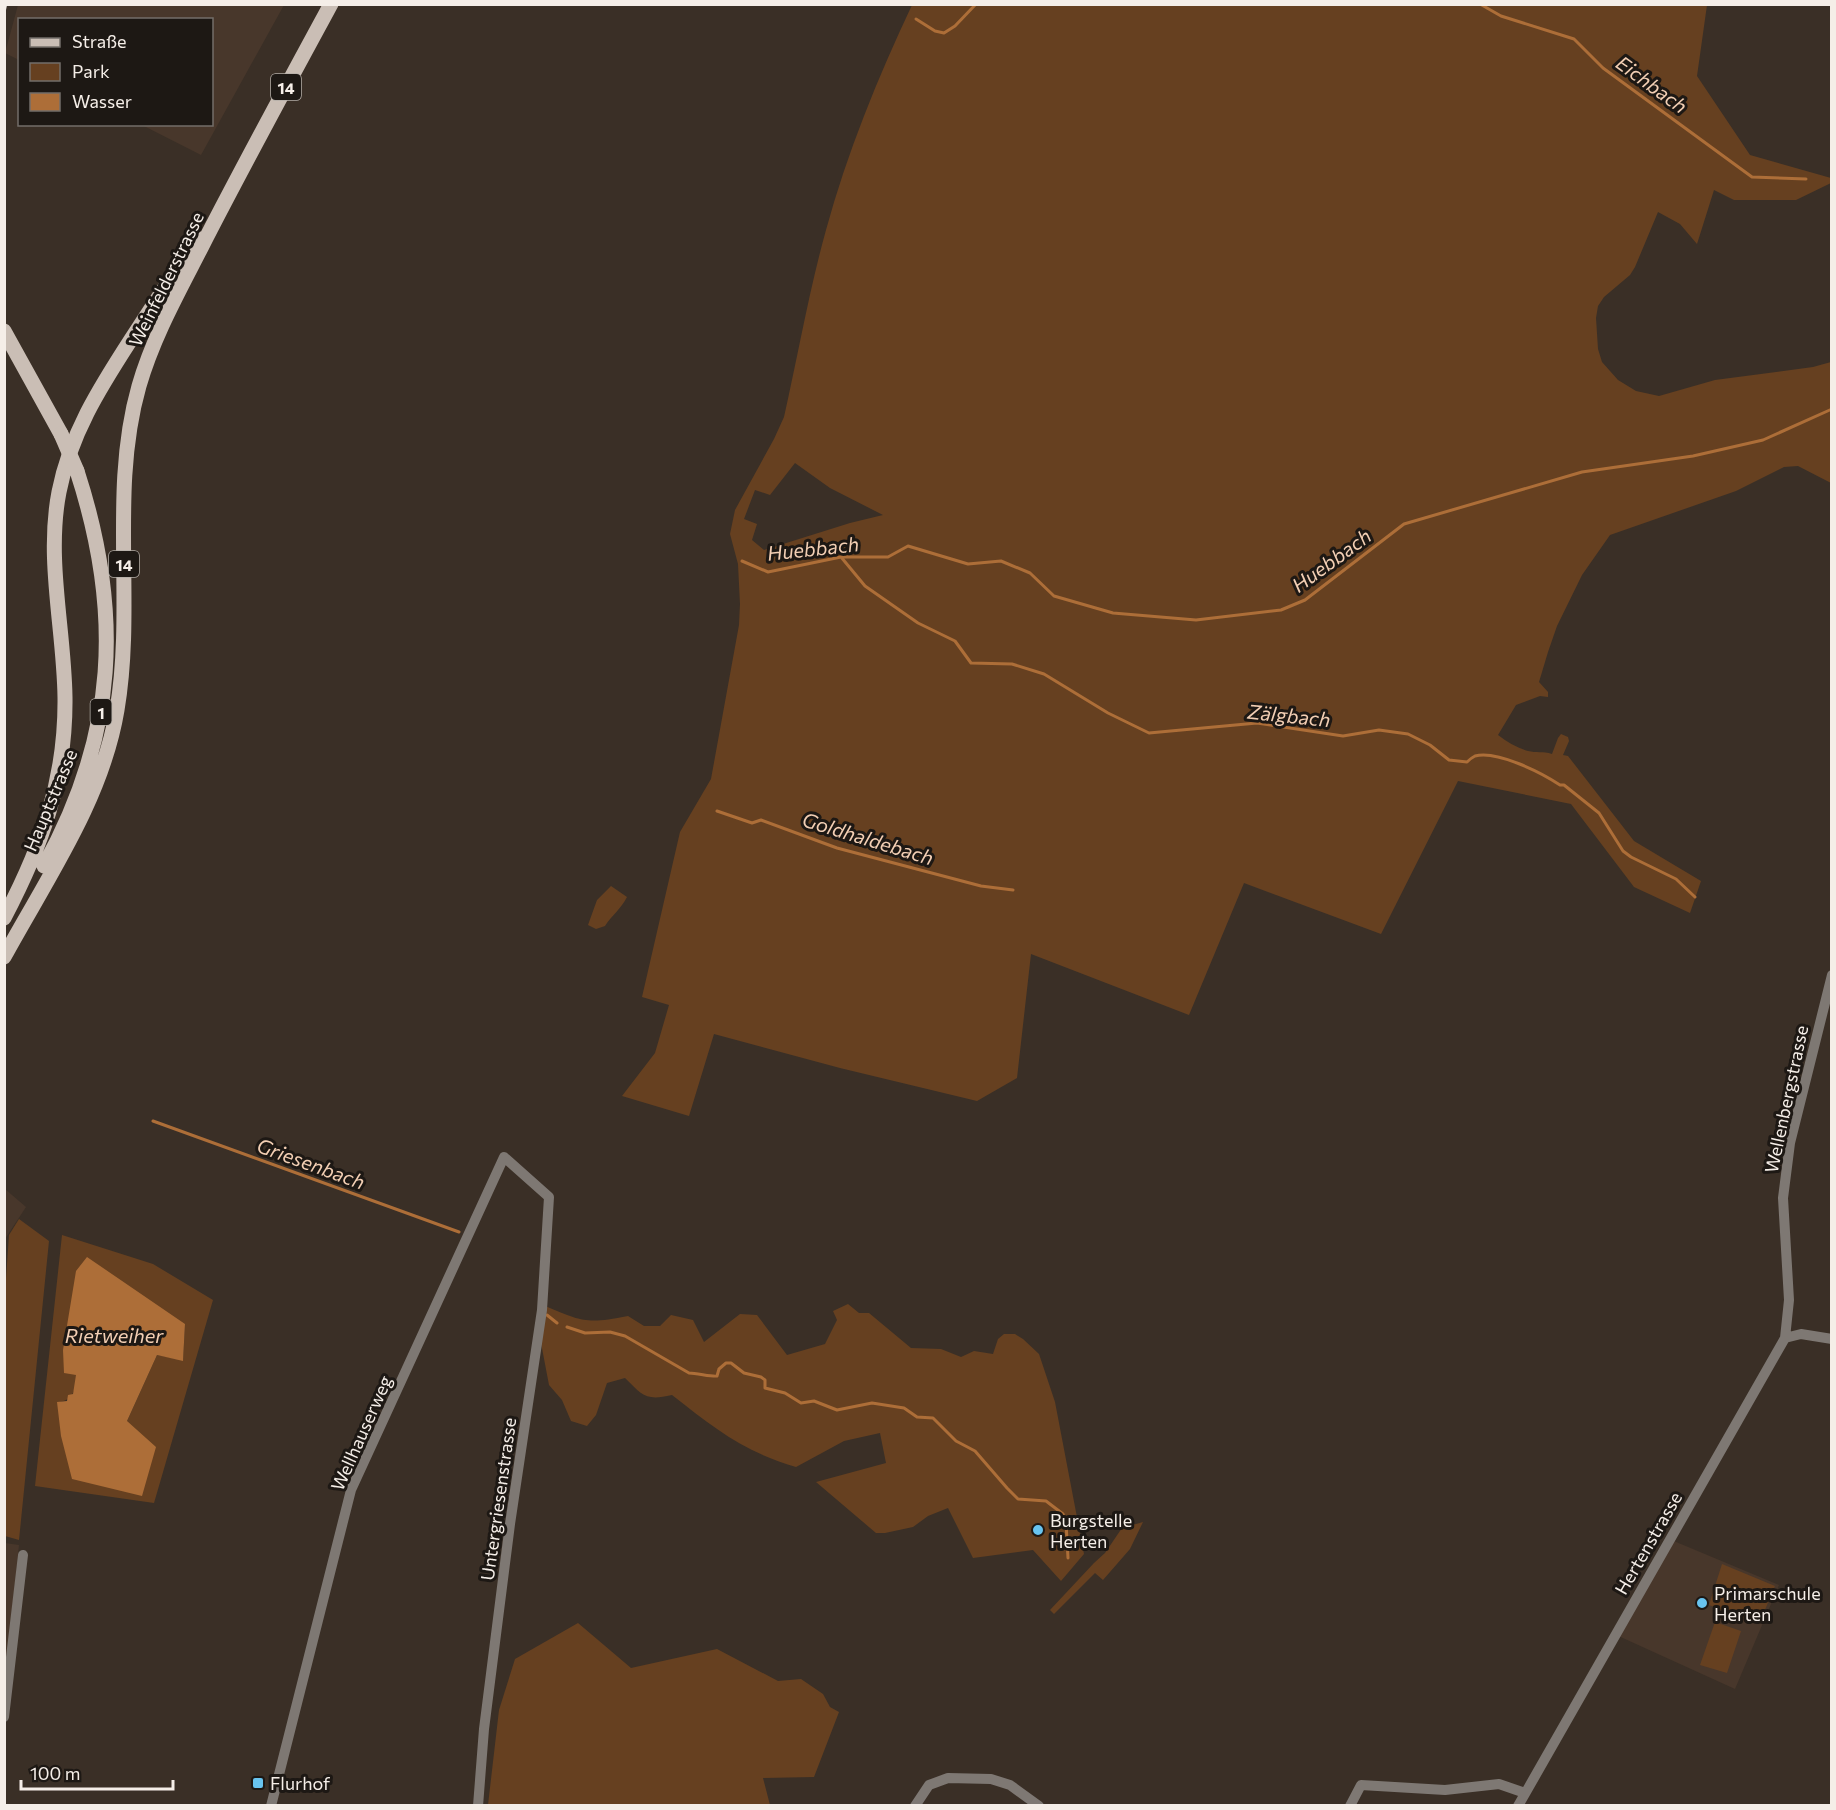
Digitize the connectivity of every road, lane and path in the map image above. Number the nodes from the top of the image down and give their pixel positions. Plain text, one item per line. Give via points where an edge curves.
1 (331, 4) edge
2 (241, 170) junction
3 (4, 331) edge
4 (4, 918) edge
5 (4, 937) edge
6 (4, 957) edge
7 (1832, 975) edge
8 (504, 1157) joint
9 (1785, 1338) junction
10 (1832, 1339) edge
11 (23, 1554) dead end
12 (4, 1717) edge
13 (1524, 1793) junction
14 (271, 1806) edge
15 (478, 1806) edge
16 (915, 1806) edge
17 (1039, 1806) edge
18 (1350, 1806) edge
19 (1518, 1806) edge

1 - 2 main road, Weinfelderstrasse / 14
2 - 4 main road, Weinfelderstrasse / 14 via 98,392 73,439 58,494 56,518 65,696 57,784 35,855
2 - 6 main road, Weinfelderstrasse / 14 via 168,311 139,386 125,496 121,673 106,755 73,834
3 - 5 main road, Hauptstrasse / 1, bridge via 77,471 90,511 108,628 102,707 83,780 49,857
7 - 9 street, Wellenbergstrasse via 1790,1143 1783,1198 1789,1300
8 - 14 street, Wellhauserweg via 351,1490
8 - 15 street, Untergriesenstrasse via 549,1197 542,1310 510,1524
9 - 10 street via 1800,1335
9 - 13 street, Hertenstrasse
11 - 12 street
13 - 18 street via 1499,1784 1445,1790 1360,1785
13 - 19 street, Hertenstrasse
16 - 17 street via 929,1785 948,1778 992,1779 1010,1785

